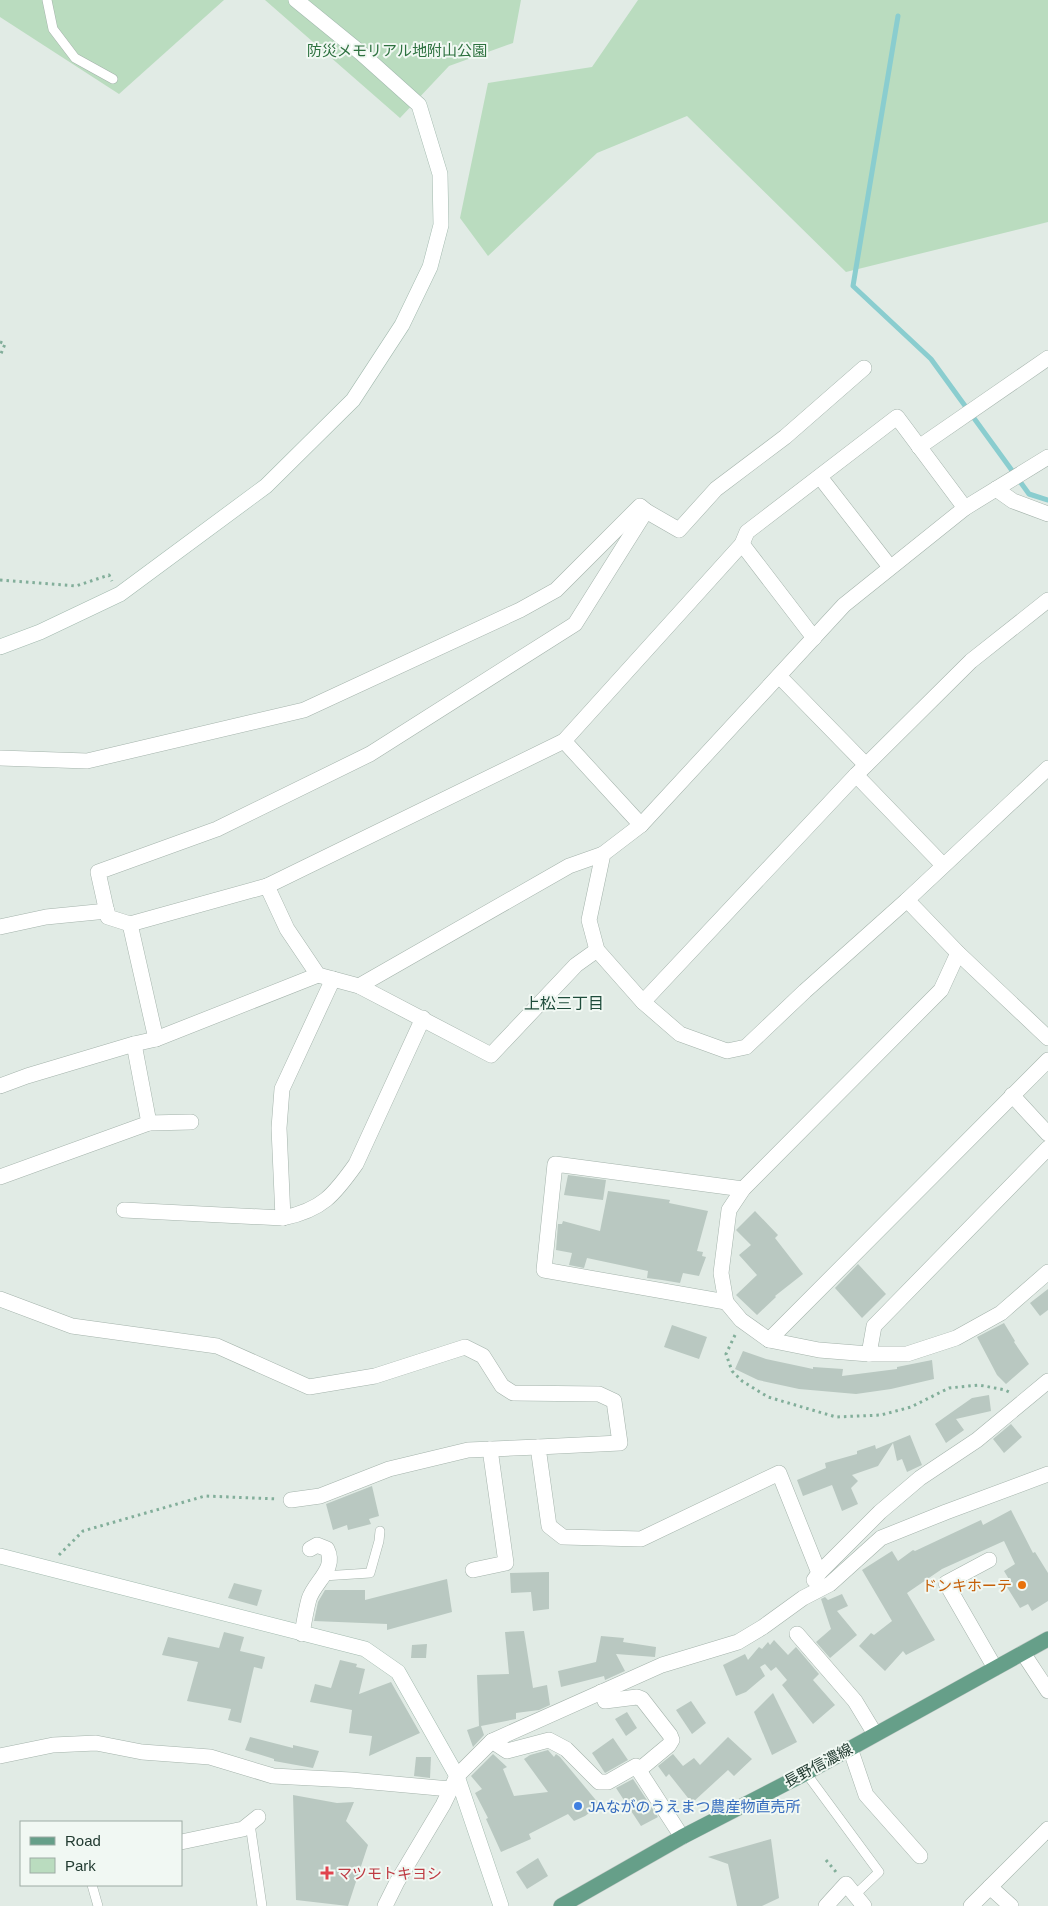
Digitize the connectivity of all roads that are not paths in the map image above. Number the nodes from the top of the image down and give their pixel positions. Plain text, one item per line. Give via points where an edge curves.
1 (47, 0) edge
2 (296, 0) edge
3 (113, 78) dead end
4 (1048, 358) edge
5 (864, 368) dead end
6 (919, 447) junction
7 (1048, 457) edge
8 (820, 477) junction
9 (996, 489) junction
10 (965, 508) junction
11 (646, 511) junction
12 (1048, 514) edge
13 (742, 544) junction
14 (890, 567) junction
15 (1048, 600) edge
16 (814, 638) junction
17 (0, 647) edge
18 (779, 676) junction
19 (564, 741) junction
20 (0, 758) edge
21 (1048, 768) edge
22 (861, 770) junction
23 (640, 826) junction
24 (602, 854) junction
25 (943, 865) junction
26 (267, 886) junction
27 (907, 900) junction
28 (107, 911) junction
29 (130, 924) junction
30 (0, 927) edge
31 (597, 950) junction
32 (958, 953) junction
33 (325, 977) junction
34 (359, 986) junction
35 (644, 1002) junction
36 (423, 1018) junction
37 (1048, 1038) edge
38 (156, 1039) junction
39 (134, 1044) junction
40 (1048, 1060) edge
41 (0, 1086) edge
42 (1012, 1095) junction
43 (191, 1122) dead end
44 (149, 1123) junction
45 (1048, 1134) edge
46 (1048, 1148) edge
47 (0, 1177) edge
48 (743, 1189) junction
49 (124, 1210) dead end
50 (283, 1218) junction
51 (1048, 1272) edge
52 (0, 1300) edge
53 (726, 1302) junction
54 (768, 1340) junction
55 (869, 1354) junction
56 (1048, 1382) edge
57 (538, 1447) junction
58 (490, 1449) junction
59 (1048, 1474) edge
60 (291, 1500) road end
61 (380, 1531) dead end
62 (310, 1549) dead end
63 (0, 1556) edge
64 (989, 1560) dead end
65 (473, 1570) dead end
66 (819, 1573) junction
67 (323, 1576) junction
68 (803, 1598) junction
69 (302, 1634) junction
70 (797, 1634) dead end
71 (1048, 1639) edge
72 (1023, 1653) junction
73 (995, 1668) junction
74 (1048, 1691) edge
75 (601, 1692) junction
76 (875, 1734) junction
77 (492, 1741) junction
78 (850, 1748) junction
79 (0, 1756) edge
80 (639, 1770) junction
81 (806, 1773) junction
82 (453, 1783) junction
83 (254, 1820) joint
84 (1048, 1829) edge
85 (682, 1836) junction
86 (182, 1842) edge
87 (920, 1856) dead end
88 (92, 1886) edge
89 (990, 1888) junction
90 (860, 1901) edge
91 (98, 1906) edge
92 (262, 1906) edge
93 (385, 1906) edge
94 (501, 1906) edge
95 (561, 1906) edge
96 (826, 1906) edge
97 (971, 1906) edge
98 (1011, 1906) edge

1 - 3 lane via 54,29 75,58
2 - 17 street via 419,105 440,174 441,225 430,266 402,325 353,400 266,486 120,594
4 - 6 street
5 - 11 street via 785,437 716,489 679,530
6 - 8 street via 897,417
6 - 10 street
7 - 9 street
8 - 13 street via 747,532
8 - 14 street
9 - 10 street
9 - 12 street via 1013,501
10 - 14 street
11 - 20 street via 640,506 556,590 520,610 304,710 87,761
11 - 28 street via 575,624 370,754 216,829 98,872
13 - 16 street
13 - 19 street
14 - 16 street via 844,605
15 - 22 street via 971,661
16 - 18 street
18 - 22 street
18 - 23 street
19 - 23 street
19 - 26 street
21 - 25 street
22 - 25 street
22 - 35 street
23 - 24 street
24 - 31 street via 589,920
24 - 34 street via 569,866
25 - 27 street
26 - 29 street
26 - 33 street via 286,929
27 - 32 street
27 - 35 street via 746,1047 728,1051 680,1034
28 - 29 street via 108,917
28 - 30 street via 46,917
29 - 38 street
31 - 35 street
31 - 36 street via 576,965 491,1055
32 - 37 street
32 - 48 street via 941,990
33 - 34 street
33 - 38 street
33 - 50 street via 282,1088
34 - 36 street
36 - 50 street via 356,1164 342,1184 325,1201 304,1214
38 - 39 street
39 - 41 street
39 - 44 street
40 - 42 street
42 - 45 street
42 - 54 street
43 - 44 street
44 - 47 street
46 - 55 street via 874,1326
48 - 53 street via 729,1210 721,1273
48 - 53 street via 554,1164 544,1270
49 - 50 street
51 - 55 street via 1001,1313 956,1338 907,1354
52 - 57 street via 72,1326 217,1346 308,1387 375,1376 465,1348 483,1356 502,1386 513,1392 599,1394 614,1401 620,1443
53 - 54 street via 741,1320
54 - 55 street via 819,1350
56 - 66 street via 977,1440 920,1478 880,1512
57 - 58 street
57 - 66 street via 549,1526 563,1537 641,1539 779,1473
58 - 60 street via 468,1450 389,1469 320,1496
58 - 65 street via 506,1563
59 - 68 street via 881,1538 830,1584
61 - 67 lane via 370,1573
62 - 67 street via 317,1545 327,1549 330,1556
63 - 69 street
64 - 73 street via 946,1583
66 - 68 street
67 - 69 street via 310,1598
68 - 75 street via 738,1642 662,1665
69 - 82 street via 365,1649 398,1672
70 - 76 street via 855,1701
71 - 72 main road, 長野信濃線
72 - 73 main road, 長野信濃線
72 - 74 street
73 - 76 main road, 長野信濃線
75 - 77 street
75 - 80 street via 605,1701 642,1699 670,1735 669,1745
76 - 78 main road, 長野信濃線
77 - 80 street via 507,1751 549,1740 566,1749 599,1782 608,1782 636,1766
77 - 82 street
78 - 81 main road, 長野信濃線
78 - 87 street via 866,1795
79 - 82 street via 53,1745 96,1743 142,1752 210,1757 273,1776
80 - 85 street
81 - 85 main road, 長野信濃線
81 - 90 lane via 879,1872
82 - 93 street
82 - 94 street
83 - 86 street via 243,1829
83 - 92 lane
84 - 89 street
85 - 95 main road, 長野信濃線
88 - 91 lane
89 - 97 street
89 - 98 street
90 - 96 street via 846,1884

